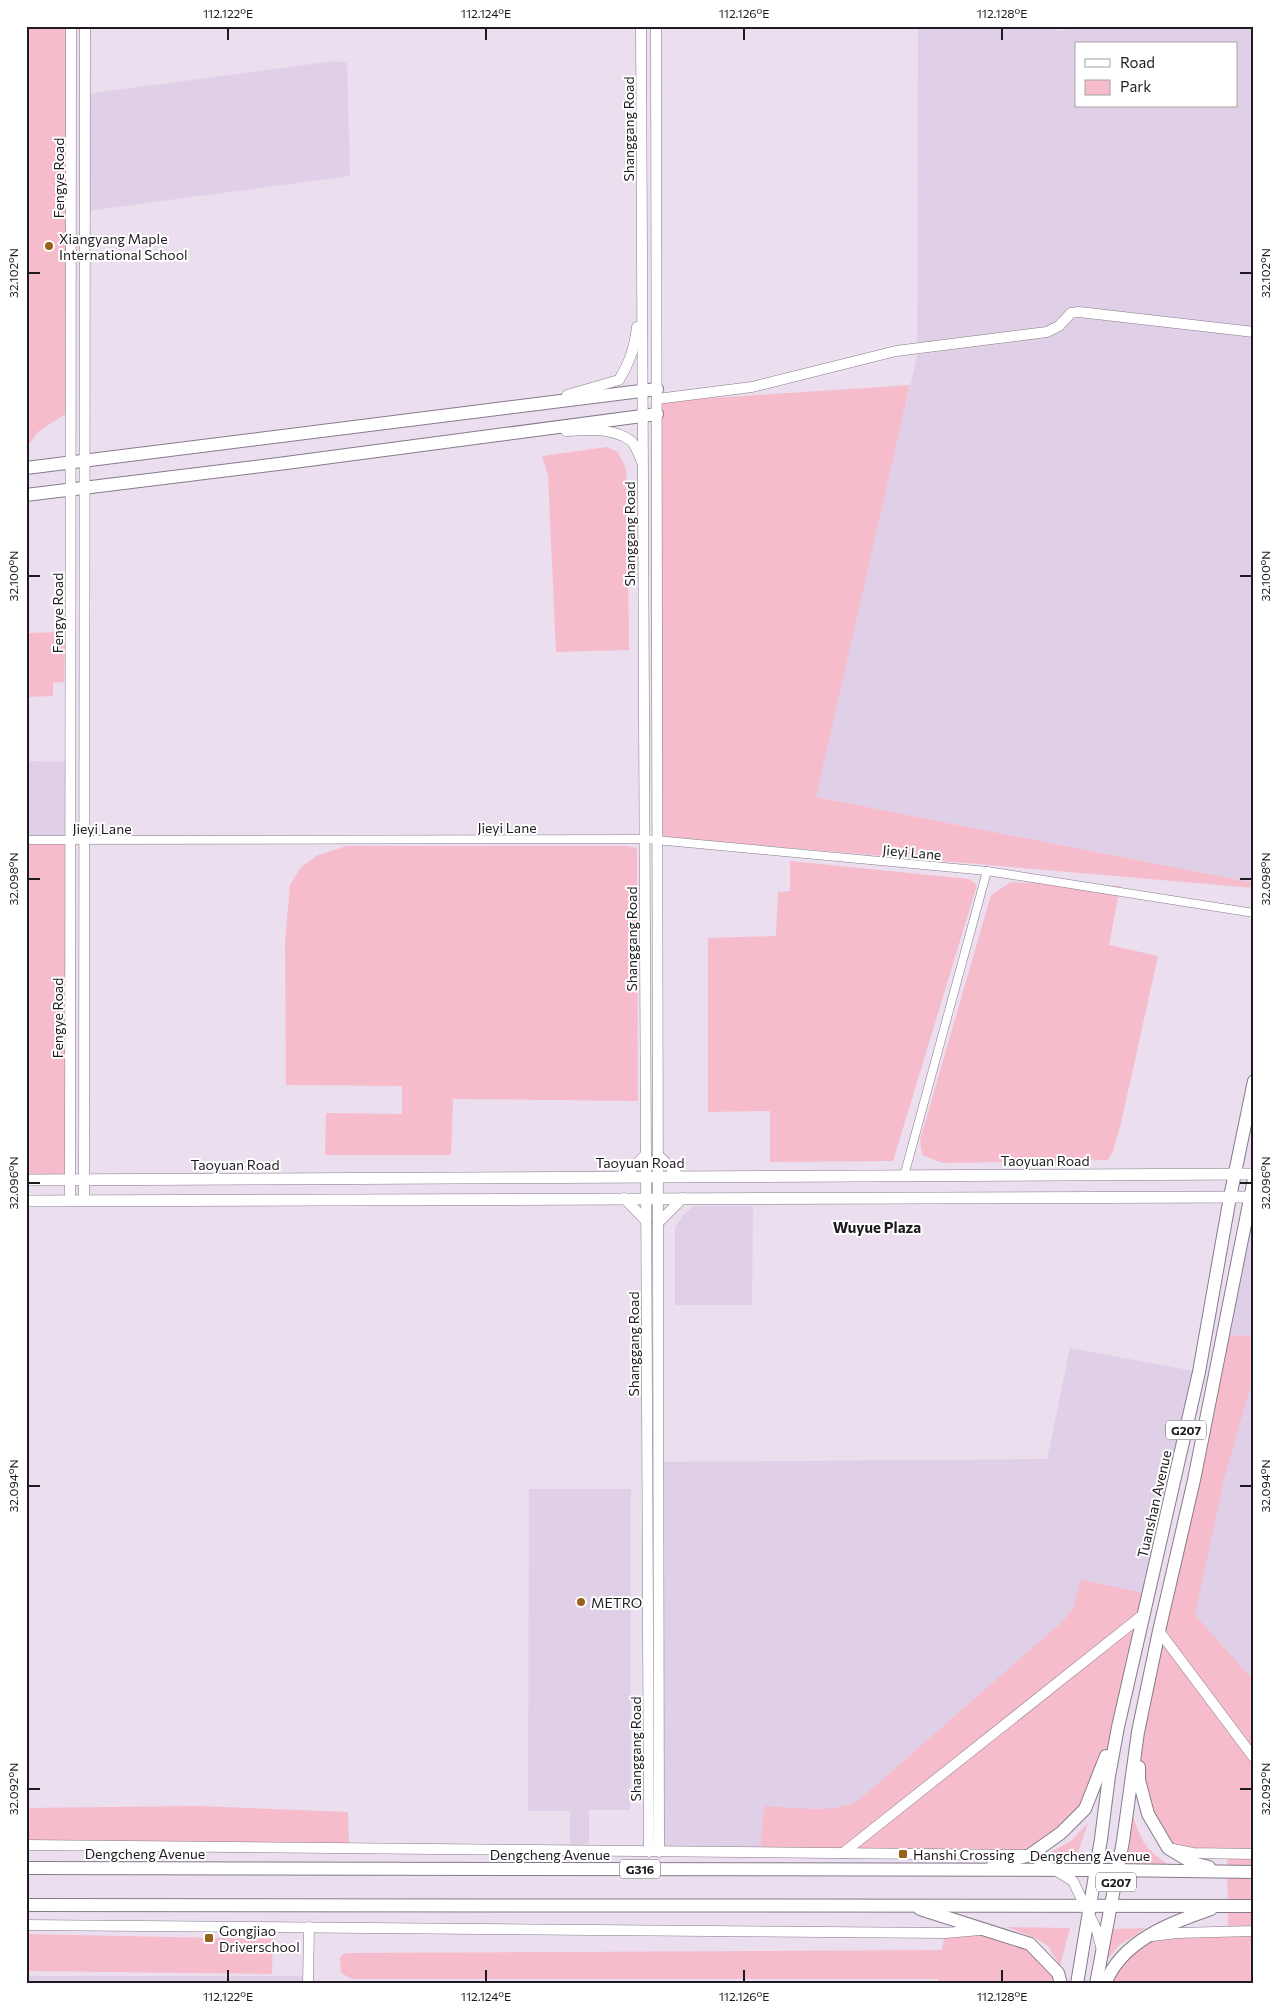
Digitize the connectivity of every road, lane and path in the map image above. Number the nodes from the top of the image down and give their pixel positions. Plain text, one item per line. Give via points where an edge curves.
1 (71, 26) edge
2 (85, 26) edge
3 (641, 26) edge
4 (656, 26) edge
5 (642, 272) junction
6 (1254, 332) edge
7 (643, 391) junction
8 (657, 394) junction
9 (529, 405) junction
10 (657, 414) junction
11 (643, 416) junction
12 (527, 431) junction
13 (86, 459) junction
14 (71, 462) junction
15 (643, 463) junction
16 (26, 468) edge
17 (86, 488) junction
18 (71, 490) junction
19 (26, 495) edge
20 (645, 839) junction
21 (26, 840) edge
22 (71, 840) junction
23 (85, 840) junction
24 (658, 840) junction
25 (987, 872) junction
26 (1254, 913) edge
27 (1254, 1081) edge
28 (646, 1154) junction
29 (658, 1155) junction
30 (1234, 1174) junction
31 (1254, 1174) edge
32 (904, 1176) junction
33 (624, 1177) junction
34 (646, 1177) junction
35 (658, 1177) junction
36 (680, 1177) junction
37 (84, 1179) junction
38 (1254, 1179) edge
39 (26, 1180) edge
40 (70, 1180) junction
41 (1230, 1197) junction
42 (1252, 1197) edge
43 (624, 1198) junction
44 (646, 1198) junction
45 (658, 1198) junction
46 (683, 1198) junction
47 (70, 1200) junction
48 (84, 1200) junction
49 (26, 1201) edge
50 (646, 1221) junction
51 (658, 1223) junction
52 (1144, 1614) junction
53 (1159, 1631) junction
54 (1139, 1726) junction
55 (1118, 1727) junction
56 (1254, 1758) edge
57 (26, 1846) edge
58 (1168, 1848) junction
59 (654, 1852) junction
60 (843, 1853) junction
61 (1254, 1854) edge
62 (1030, 1855) junction
63 (26, 1868) edge
64 (973, 1870) junction
65 (1096, 1870) junction
66 (1118, 1870) junction
67 (1223, 1871) junction
68 (1254, 1872) edge
69 (26, 1904) edge
70 (906, 1905) junction
71 (1090, 1905) junction
72 (1111, 1906) junction
73 (1221, 1906) junction
74 (1254, 1906) edge
75 (26, 1925) edge
76 (309, 1927) junction
77 (987, 1929) junction
78 (1254, 1931) edge
79 (1146, 1937) junction
80 (1107, 1981) edge
81 (308, 1984) edge
82 (1061, 1984) edge
83 (1077, 1984) edge
84 (1096, 1984) edge

1 - 14 street, Fengye Road
2 - 13 street, Fengye Road
3 - 5 street, Shanggang Road
4 - 8 street, Shanggang Road
5 - 7 street, Shanggang Road
5 - 9 street via 634,349 619,380
6 - 8 street via 1079,312 1071,313 1059,326 1047,332 896,351 752,387
7 - 8 main road
7 - 9 main road
7 - 11 street, Shanggang Road
8 - 10 street, Shanggang Road
9 - 13 main road
10 - 11 main road
10 - 24 street, Shanggang Road
11 - 12 main road
11 - 15 street, Shanggang Road
12 - 15 street via 596,430 617,434 632,442
12 - 17 main road
13 - 14 main road
13 - 17 street, Fengye Road
14 - 16 main road
14 - 18 street, Fengye Road
15 - 20 street, Shanggang Road
17 - 18 main road
17 - 23 street, Fengye Road
18 - 19 main road
18 - 22 street, Fengye Road
20 - 23 street, Jieyi Lane
20 - 24 street, Jieyi Lane
20 - 28 street, Shanggang Road
21 - 22 street, Jieyi Lane
22 - 23 street, Jieyi Lane
22 - 40 street, Fengye Road
23 - 37 street, Fengye Road
24 - 25 street, Jieyi Lane
24 - 29 street, Shanggang Road
25 - 26 street, Jieyi Lane
25 - 32 street
27 - 30 main road, Tuanshan Avenue / G207
28 - 33 street
28 - 34 street, Shanggang Road
29 - 35 street, Shanggang Road
29 - 36 street
30 - 31 main road, Taoyuan Road
30 - 32 main road, Taoyuan Road
30 - 41 main road, Tuanshan Avenue / G207
32 - 36 main road, Taoyuan Road
33 - 34 main road, Taoyuan Road
33 - 37 main road, Taoyuan Road
34 - 35 main road, Taoyuan Road
34 - 44 street, Shanggang Road
35 - 36 main road, Taoyuan Road
35 - 45 street, Shanggang Road
37 - 40 main road, Taoyuan Road
37 - 48 street, Fengye Road
38 - 42 main road, G207
39 - 40 main road, Taoyuan Road
40 - 47 street, Fengye Road
41 - 42 main road
41 - 46 main road
41 - 52 main road, Tuanshan Avenue / G207 via 1199,1372
42 - 53 main road, G207 via 1194,1480
43 - 44 main road
43 - 48 main road
43 - 50 street
44 - 45 main road
44 - 50 street, Shanggang Road
45 - 46 main road
45 - 51 street, Shanggang Road
46 - 51 street
47 - 48 main road
47 - 49 main road
50 - 59 street, Shanggang Road
51 - 59 street, Shanggang Road
52 - 55 main road, Tuanshan Avenue / G207
52 - 60 street
53 - 54 main road, G207
53 - 56 street
54 - 58 main road via 1139,1780 1148,1814
54 - 66 main road, G207
55 - 62 main road via 1086,1808 1061,1833
55 - 65 main road, Tuanshan Avenue / G207
57 - 59 street
58 - 61 street via 1193,1853
58 - 67 main road via 1193,1863
59 - 60 street
60 - 62 street
62 - 64 main road
62 - 80 street via 1073,1881 1097,1931
63 - 64 main road, Dengcheng Avenue / G316
64 - 65 main road, Dengcheng Avenue / G316
65 - 66 main road, Dengcheng Avenue / G316
65 - 71 main road, Tuanshan Avenue / G207
66 - 67 main road, Dengcheng Avenue / G316
66 - 72 main road, G207
67 - 68 main road, Dengcheng Avenue / G316
69 - 70 main road
70 - 71 main road
70 - 77 main road
71 - 72 main road
71 - 83 main road, G207
72 - 73 main road
72 - 84 main road, G207
73 - 74 main road
73 - 79 main road via 1175,1922
75 - 76 street
76 - 77 street via 945,1933
76 - 81 street
77 - 82 main road via 1030,1944 1058,1973
78 - 79 street
79 - 80 main road via 1123,1954

